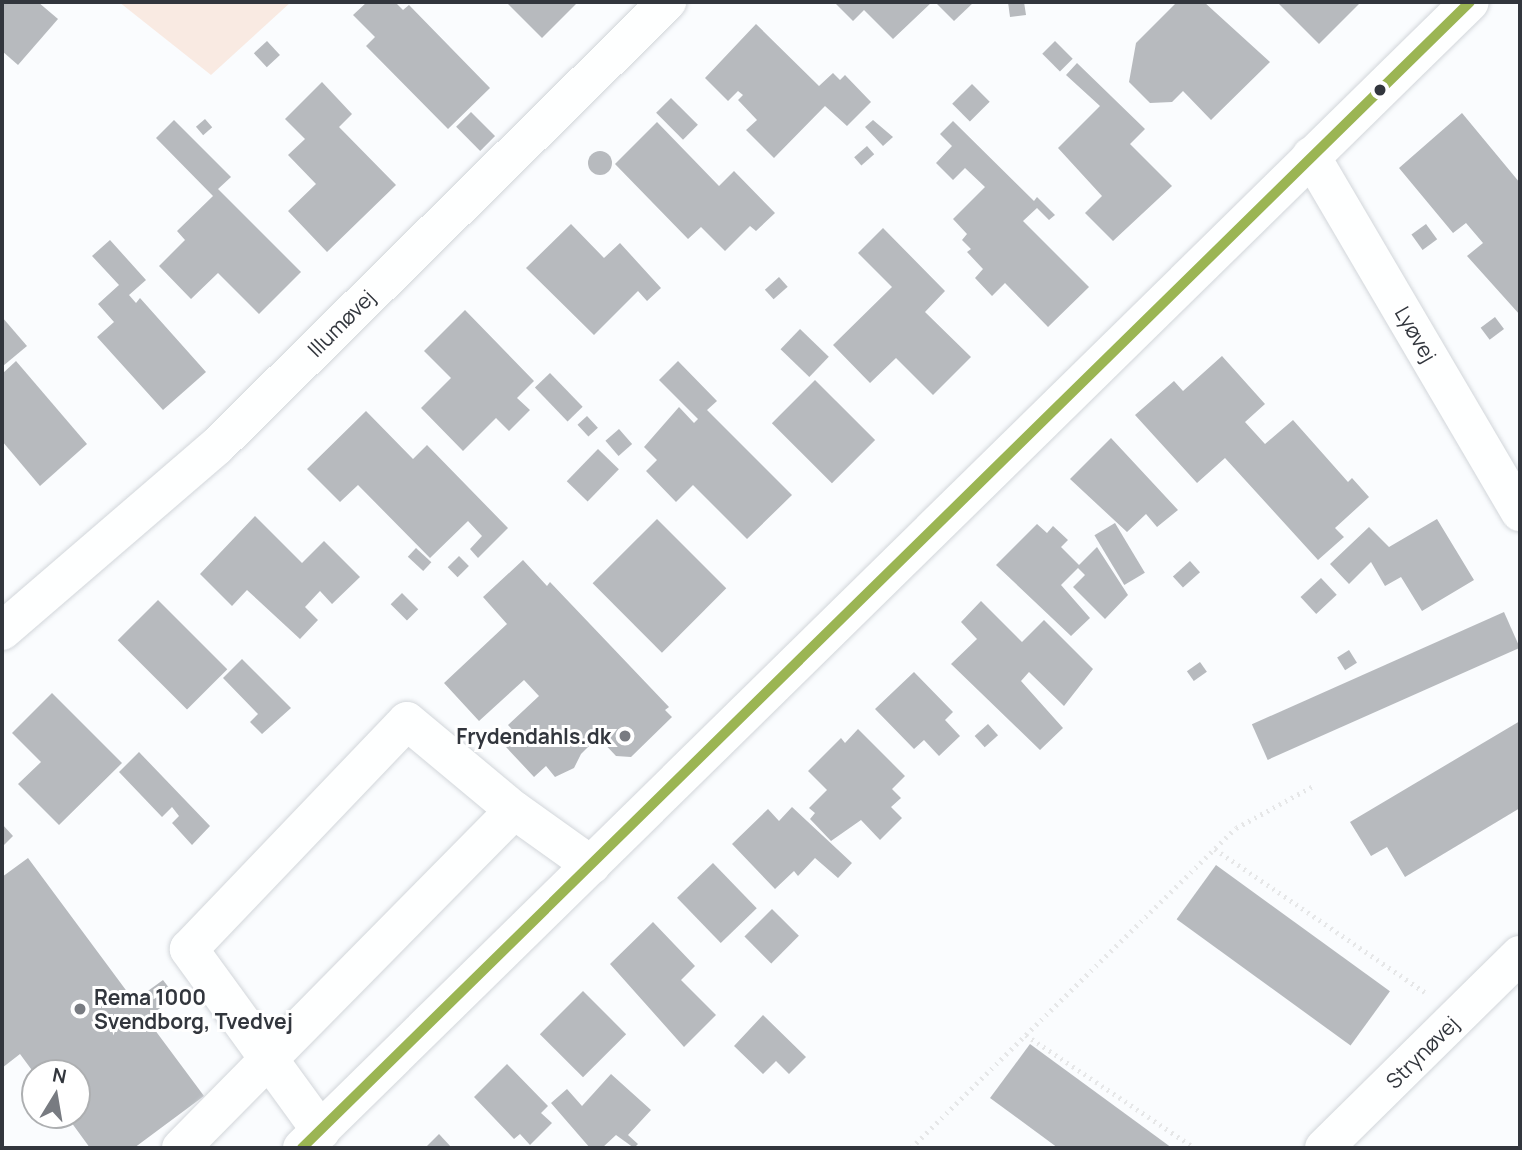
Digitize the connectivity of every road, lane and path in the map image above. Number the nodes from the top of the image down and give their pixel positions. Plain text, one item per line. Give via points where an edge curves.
1 (667, 2) edge
2 (1470, 2) edge
3 (1311, 156) junction
4 (1520, 512) edge
5 (2, 631) edge
6 (1313, 786) dead end
7 (514, 810) junction
8 (1215, 849) junction
9 (591, 865) junction
10 (1520, 955) edge
11 (1459, 1015) junction
12 (1026, 1035) junction
13 (271, 1062) junction
14 (312, 1139) edge
15 (181, 1148) edge
16 (911, 1148) edge
17 (1195, 1148) edge
18 (1324, 1148) edge

1 - 5 street, Illumøvej via 216,447
2 - 3 street
3 - 4 street, Lyøvej
3 - 9 street
6 - 8 path via 1236,828
7 - 9 street
7 - 13 street
7 - 13 street via 407,720 189,949
8 - 11 path
8 - 12 path
9 - 14 street
10 - 11 street, Strynøvej
11 - 18 street, Strynøvej
12 - 16 path
12 - 17 path
13 - 14 street
13 - 15 street

